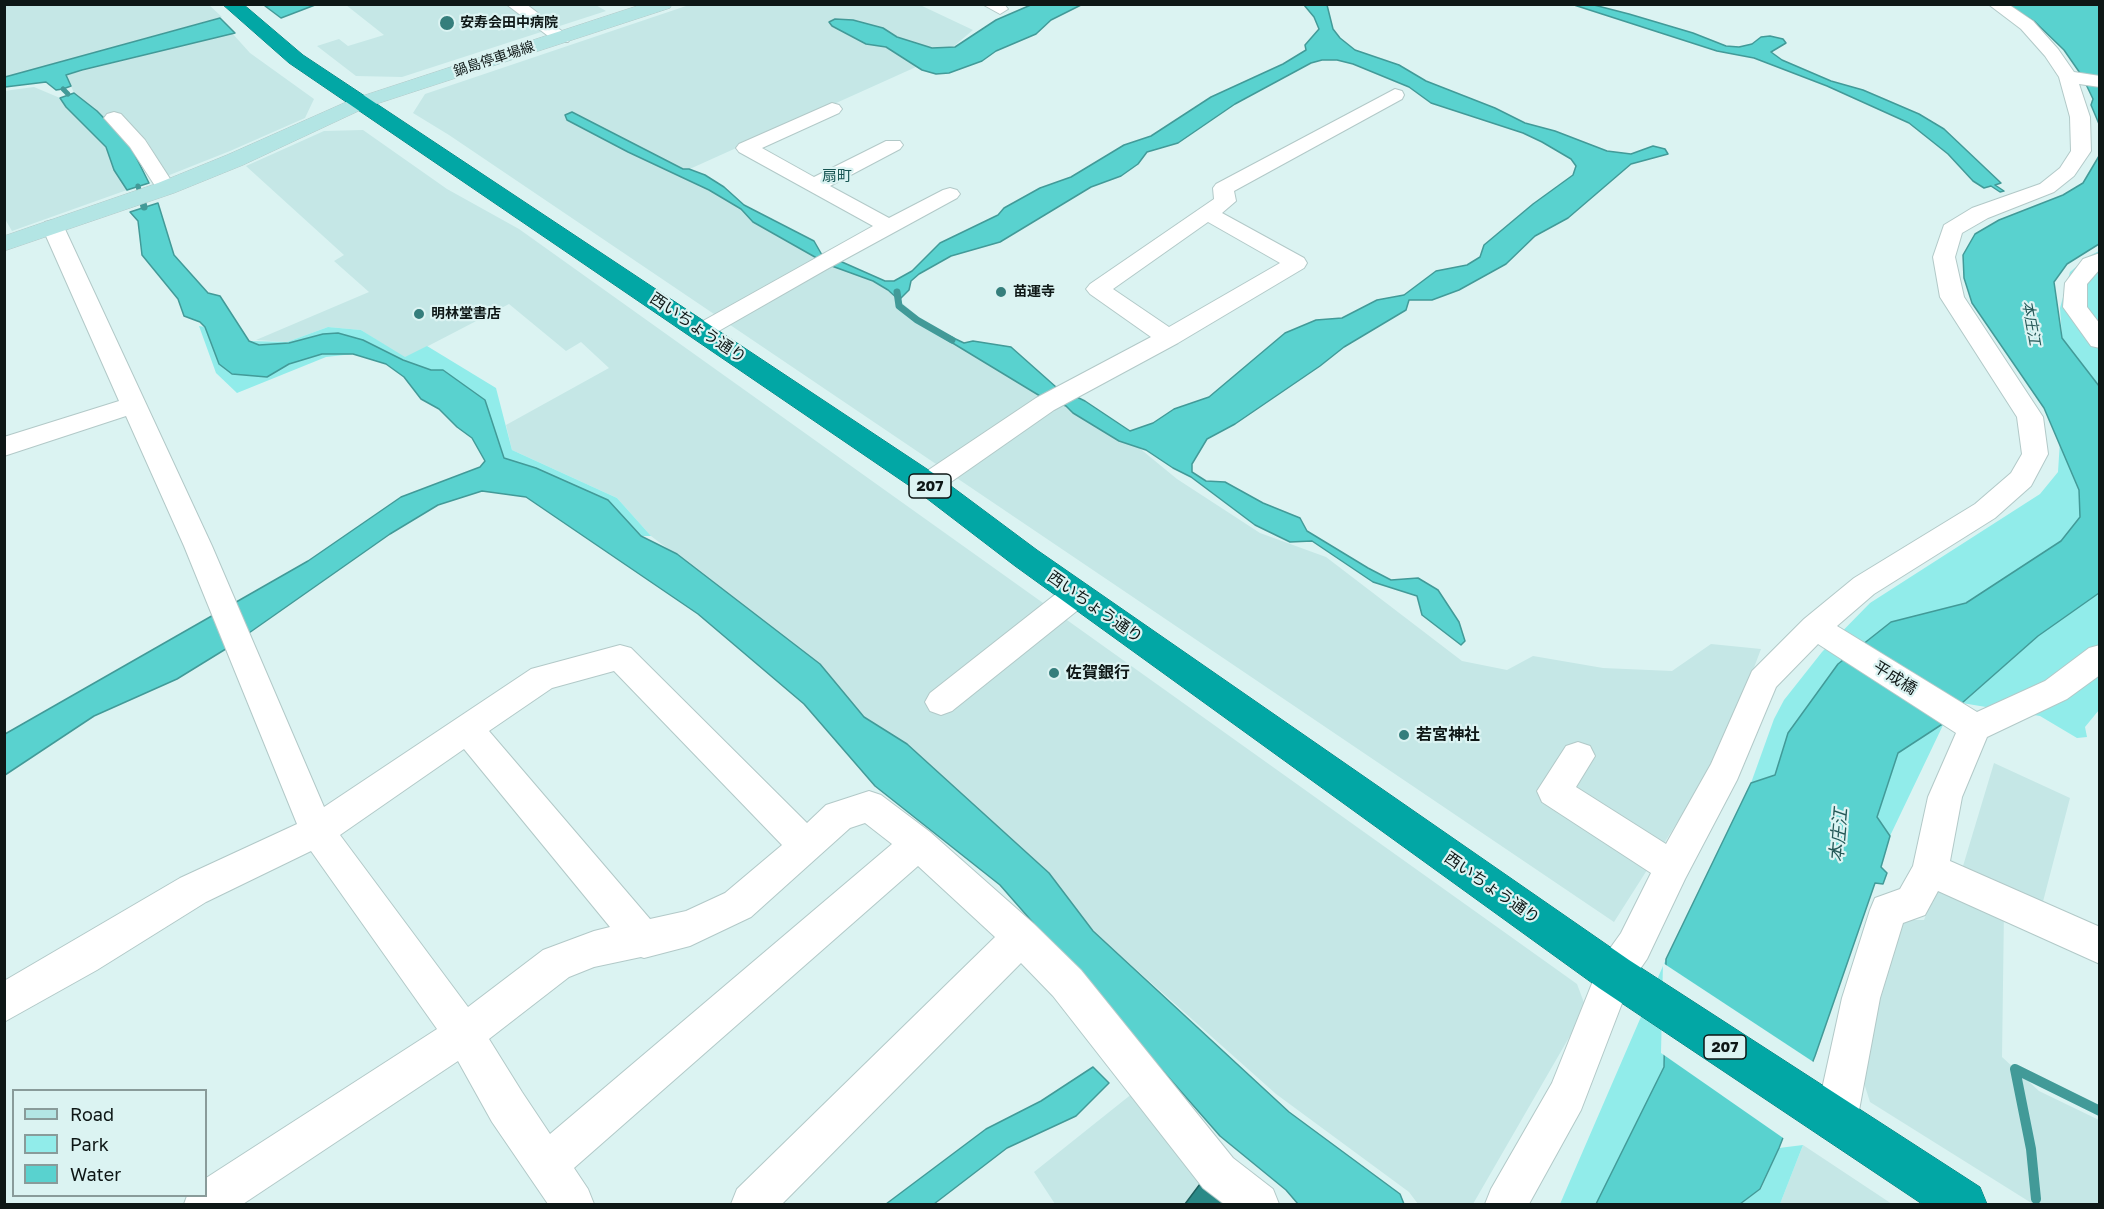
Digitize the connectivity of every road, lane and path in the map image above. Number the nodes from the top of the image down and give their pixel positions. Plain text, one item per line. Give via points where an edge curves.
1 (231, 4) edge
2 (514, 4) edge
3 (663, 4) edge
4 (1996, 4) edge
5 (562, 38) junction
6 (2068, 77) junction
7 (2100, 82) edge
8 (1395, 95) dead end
9 (360, 103) junction
10 (832, 109) dead end
11 (114, 118) dead end
12 (893, 145) dead end
13 (814, 185) junction
14 (166, 188) junction
15 (950, 194) dead end
16 (1207, 213) junction
17 (890, 226) junction
18 (53, 227) junction
19 (4, 244) edge
20 (2100, 260) edge
21 (702, 331) junction
22 (1169, 338) junction
23 (2100, 341) edge
24 (133, 405) junction
25 (4, 447) edge
26 (928, 484) junction
27 (1077, 594) junction
28 (1815, 627) junction
29 (2100, 657) edge
30 (941, 702) dead end
31 (1975, 728) junction
32 (467, 729) junction
33 (1578, 756) dead end
34 (317, 831) junction
35 (918, 843) junction
36 (807, 846) junction
37 (1672, 867) junction
38 (1930, 870) junction
39 (1021, 937) junction
40 (644, 939) junction
41 (2100, 946) edge
42 (1614, 974) junction
43 (4, 1003) edge
44 (464, 1034) junction
45 (1836, 1120) junction
46 (547, 1164) junction
47 (205, 1204) edge
48 (573, 1204) edge
49 (752, 1204) edge
50 (1258, 1204) edge
51 (1506, 1204) edge
52 (1963, 1204) edge

1 - 9 highway, 西いちょう通り / 207 via 296,59
2 - 5 street
3 - 5 main road, 鍋島停車場線
4 - 6 street via 2027,25
5 - 9 main road, 鍋島停車場線
6 - 7 street
6 - 28 street via 2080,117 2082,151 2067,172 2047,188 1980,213 1952,230 1944,257 1952,297 2030,417 2036,454 2021,479 1985,511 1864,586
8 - 16 street via 1223,188 1225,201
9 - 14 main road, 鍋島停車場線
9 - 21 highway, 西いちょう通り / 207
10 - 13 street via 746,148
11 - 14 street via 138,144
12 - 13 street
13 - 17 street
14 - 18 main road, 鍋島停車場線
15 - 17 street
16 - 22 street via 1098,289
16 - 22 street via 1296,263
17 - 21 street
18 - 19 main road, 鍋島停車場線
18 - 24 street
20 - 23 street via 2091,264 2076,283 2075,307
21 - 26 highway, 西いちょう通り / 207
22 - 26 street via 1045,404
24 - 25 street
24 - 34 street
26 - 27 highway, 西いちょう通り / 207
27 - 30 street
27 - 42 highway, 西いちょう通り / 207
28 - 31 street, 平成橋
28 - 37 street via 1763,680 1725,770
29 - 31 street via 2056,690
31 - 38 street via 1945,797
32 - 34 street
32 - 36 street via 543,678 620,657
32 - 40 street
33 - 37 street via 1554,791
34 - 43 street via 193,890
34 - 44 street
35 - 36 street via 869,806 838,816
35 - 39 street
35 - 46 street
36 - 40 street via 738,905 690,928
37 - 42 street via 1634,946
38 - 41 street
38 - 45 street via 1912,903 1888,910 1861,998
39 - 49 street
39 - 50 street via 1067,983 1218,1173
40 - 44 street via 594,949 556,963
42 - 45 highway, 西いちょう通り / 207
42 - 51 street via 1567,1096
44 - 46 street via 507,1107
44 - 47 street
45 - 52 highway, 西いちょう通り / 207
46 - 48 street

